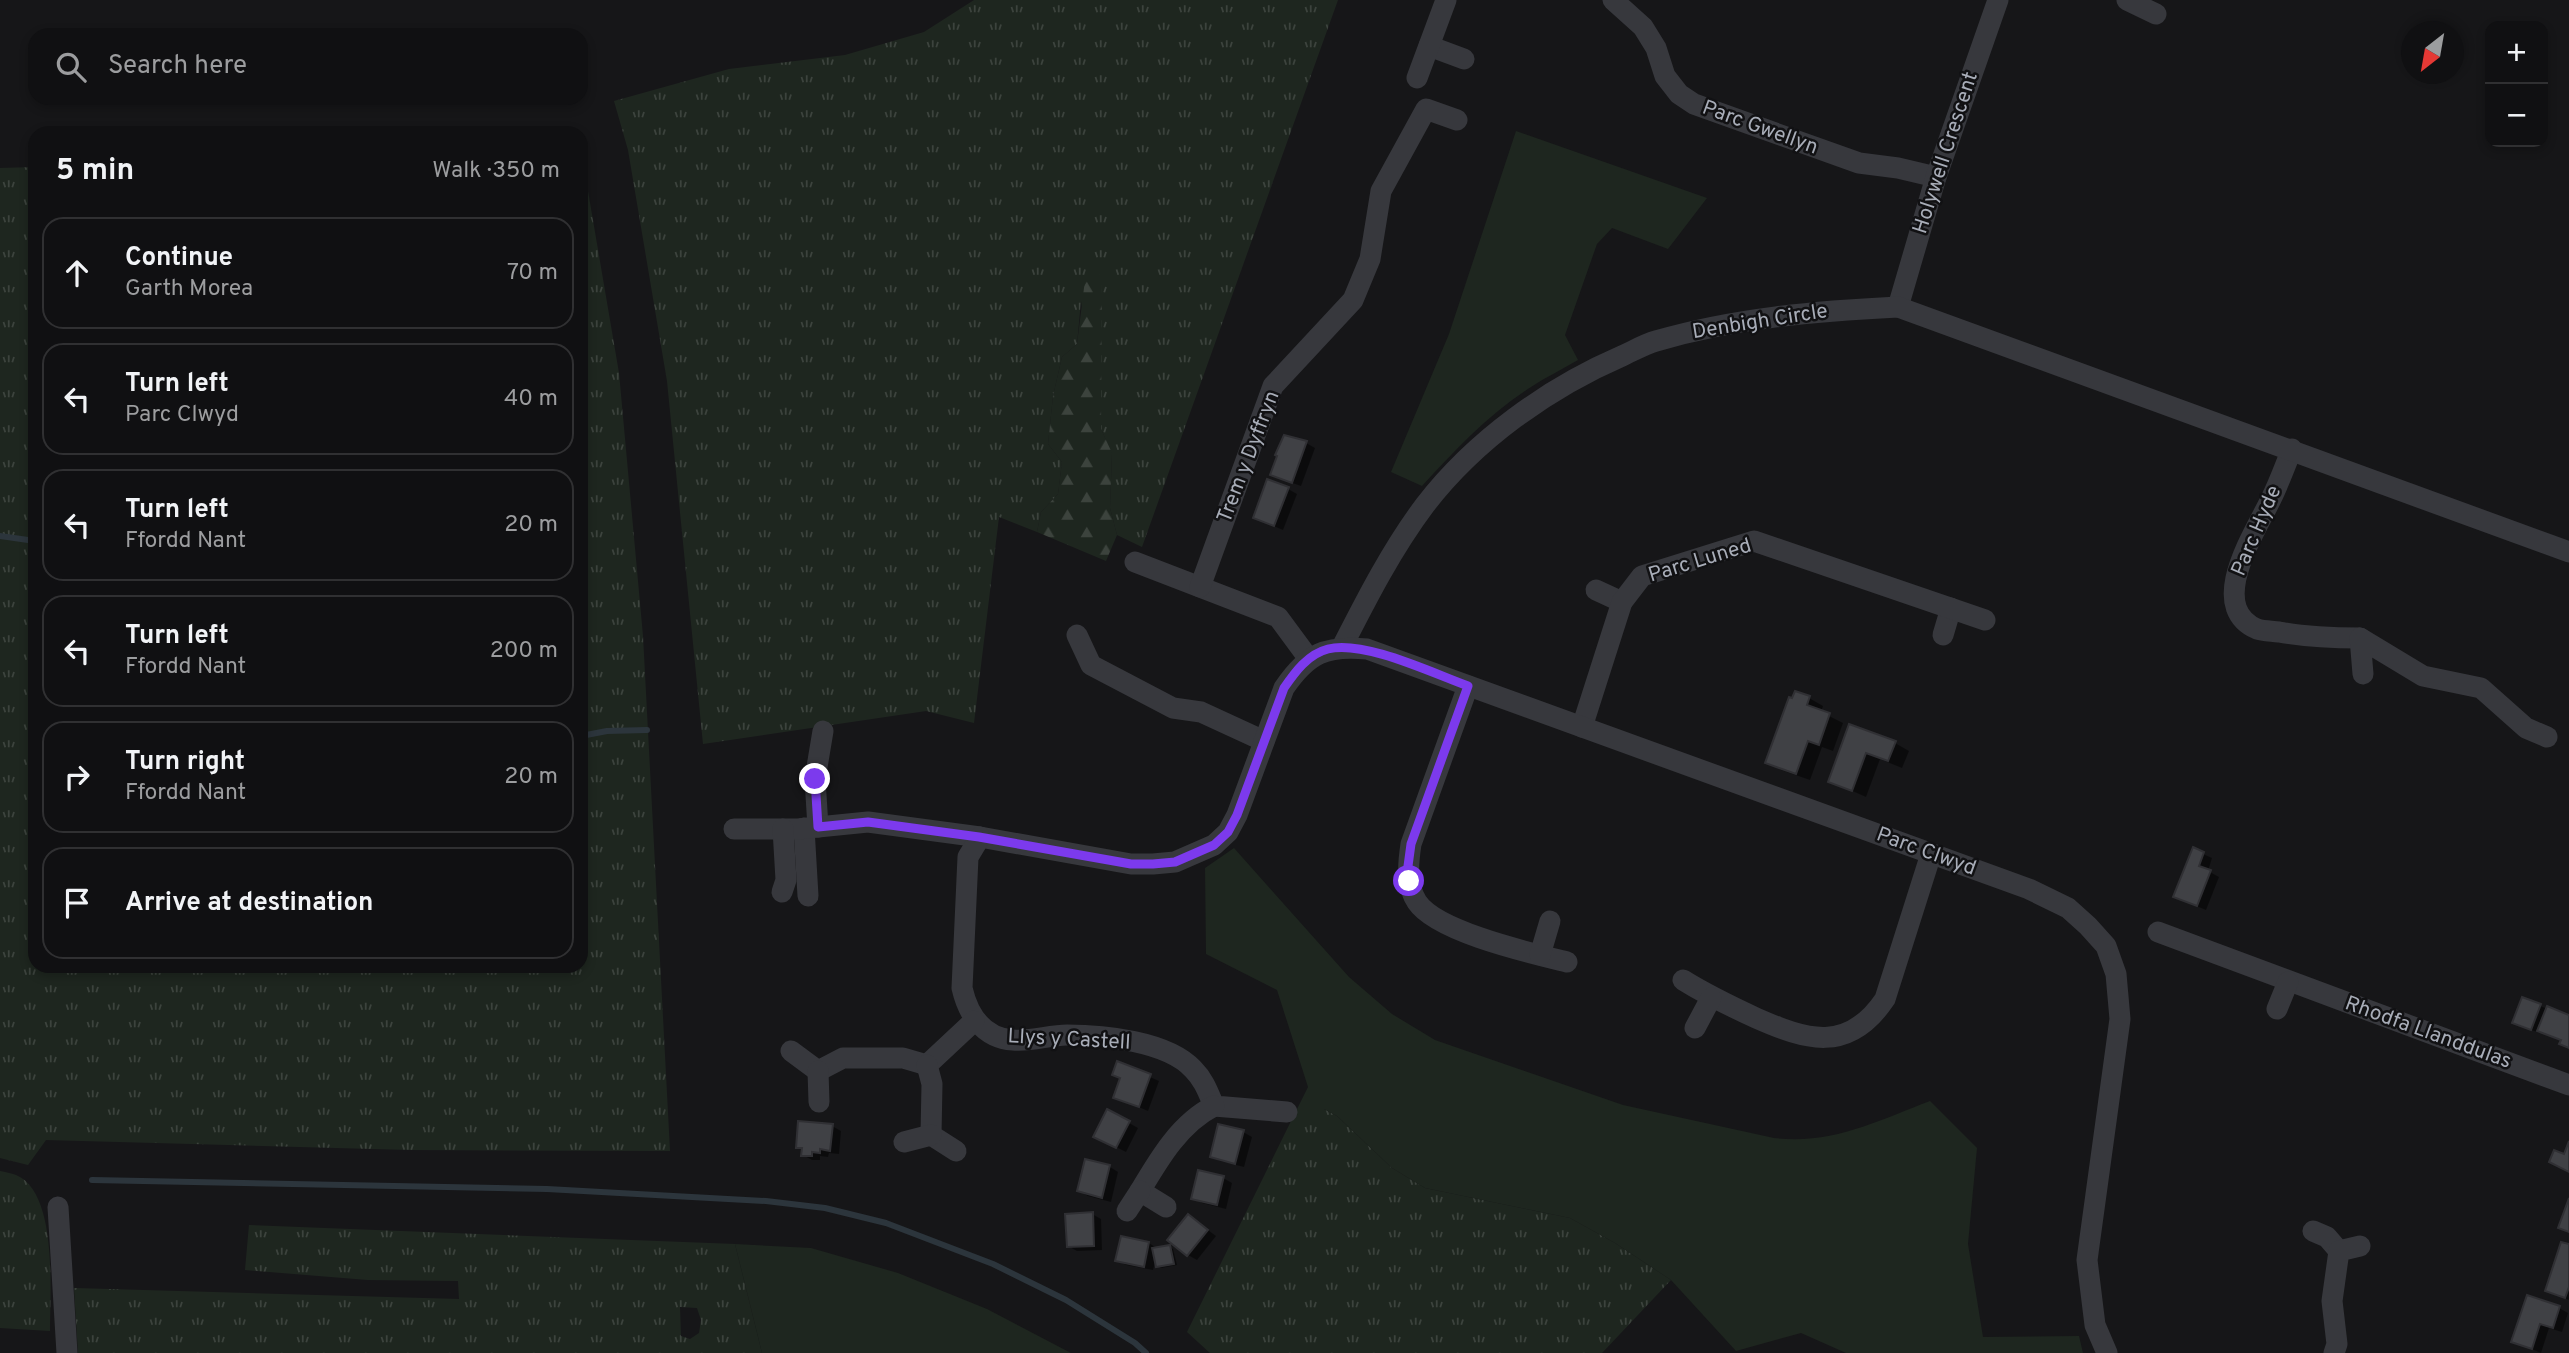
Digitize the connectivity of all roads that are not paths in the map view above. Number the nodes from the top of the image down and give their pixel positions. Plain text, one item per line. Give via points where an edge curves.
1 (1446, 0) edge
2 (1613, 0) edge
3 (1998, 0) edge
4 (1638, 7) edge
5 (1429, 46) junction
6 (1464, 59) dead end
7 (1417, 78) dead end
8 (1457, 120) dead end
9 (1936, 177) junction
10 (1898, 307) junction
11 (2292, 449) junction
12 (2569, 552) edge
13 (1135, 562) dead end
14 (1200, 587) junction
15 (1596, 590) dead end
16 (1622, 602) junction
17 (1951, 608) junction
18 (1985, 620) dead end
19 (1077, 635) dead end
20 (1943, 635) dead end
21 (2360, 638) junction
22 (1342, 647) junction
23 (1309, 659) junction
24 (2363, 674) dead end
25 (1468, 686) junction
26 (1582, 727) junction
27 (823, 731) dead end
28 (2547, 737) dead end
29 (1264, 741) junction
30 (802, 828) junction
31 (734, 829) dead end
32 (979, 837) junction
33 (1931, 854) junction
34 (782, 892) dead end
35 (808, 896) dead end
36 (1550, 921) dead end
37 (2158, 933) dead end
38 (1540, 955) junction
39 (1567, 962) dead end
40 (1683, 980) dead end
41 (2288, 982) junction
42 (1712, 998) junction
43 (2277, 1009) dead end
44 (974, 1021) junction
45 (1696, 1028) dead end
46 (792, 1051) dead end
47 (927, 1065) junction
48 (818, 1071) junction
49 (2569, 1085) edge
50 (819, 1102) dead end
51 (1214, 1106) junction
52 (1287, 1112) dead end
53 (932, 1135) junction
54 (904, 1142) dead end
55 (956, 1151) dead end
56 (1140, 1191) junction
57 (58, 1207) dead end
58 (1166, 1207) dead end
59 (1127, 1211) dead end
60 (2313, 1231) dead end
61 (67, 1353) edge
62 (2107, 1353) edge
63 (2334, 1353) edge

1 - 5 street
2 - 4 street, Parc Gwellyn
3 - 9 street, Holywell Crescent
4 - 9 street, Parc Gwellyn via 1665,76 1694,104 1859,163
5 - 6 street
5 - 7 street
8 - 14 street, Trem y Dyffryn via 1426,109 1381,191 1370,259 1353,300 1273,386
9 - 10 street, Holywell Crescent
10 - 11 street, Denbigh Circle
10 - 22 street, Denbigh Circle via 1815,311 1735,324 1655,341 1584,372 1471,455 1426,504 1389,558
11 - 12 street, Denbigh Circle
11 - 21 street, Parc Hyde via 2246,547 2234,586 2235,604 2243,619 2258,629 2308,637
13 - 14 street
14 - 23 street via 1278,617
15 - 16 street
16 - 17 street, Parc Luned via 1642,576 1754,541
16 - 26 street, Parc Luned
17 - 18 street, Parc Luned
17 - 20 street
19 - 29 street via 1087,672 1173,708 1201,712
21 - 24 street
21 - 28 street via 2423,676 2481,688 2526,728
22 - 23 street
22 - 25 street, Parc Clwyd via 1367,649
23 - 29 street via 1284,688
25 - 26 street, Parc Clwyd
25 - 38 street via 1411,844 1409,881 1417,902 1432,917
26 - 33 street, Parc Clwyd
27 - 30 street
29 - 32 street via 1228,832 1214,845 1175,862 1131,864
30 - 31 street
30 - 32 street via 868,822
30 - 34 street
30 - 35 street
32 - 44 street via 968,857 961,988
33 - 42 street via 1885,999 1861,1027 1816,1039 1794,1035
33 - 62 street, Parc Clwyd via 2068,908 2106,946 2116,974 2120,1019 2087,1260 2095,1325
36 - 38 street
37 - 41 street, Rhodfa Llanddulas
38 - 39 street
40 - 42 street
41 - 43 street
41 - 49 street, Rhodfa Llanddulas
42 - 45 street
44 - 47 street
44 - 51 street, Llys y Castell via 1013,1040 1066,1035 1104,1038 1174,1055 1204,1082
46 - 48 street
47 - 48 street via 904,1058 843,1058
47 - 53 street via 932,1084
48 - 50 street
51 - 52 street
51 - 56 street via 1185,1128
53 - 54 street
53 - 55 street
56 - 58 street
56 - 59 street
57 - 61 street
60 - 63 street via 2350,1249 2332,1301

